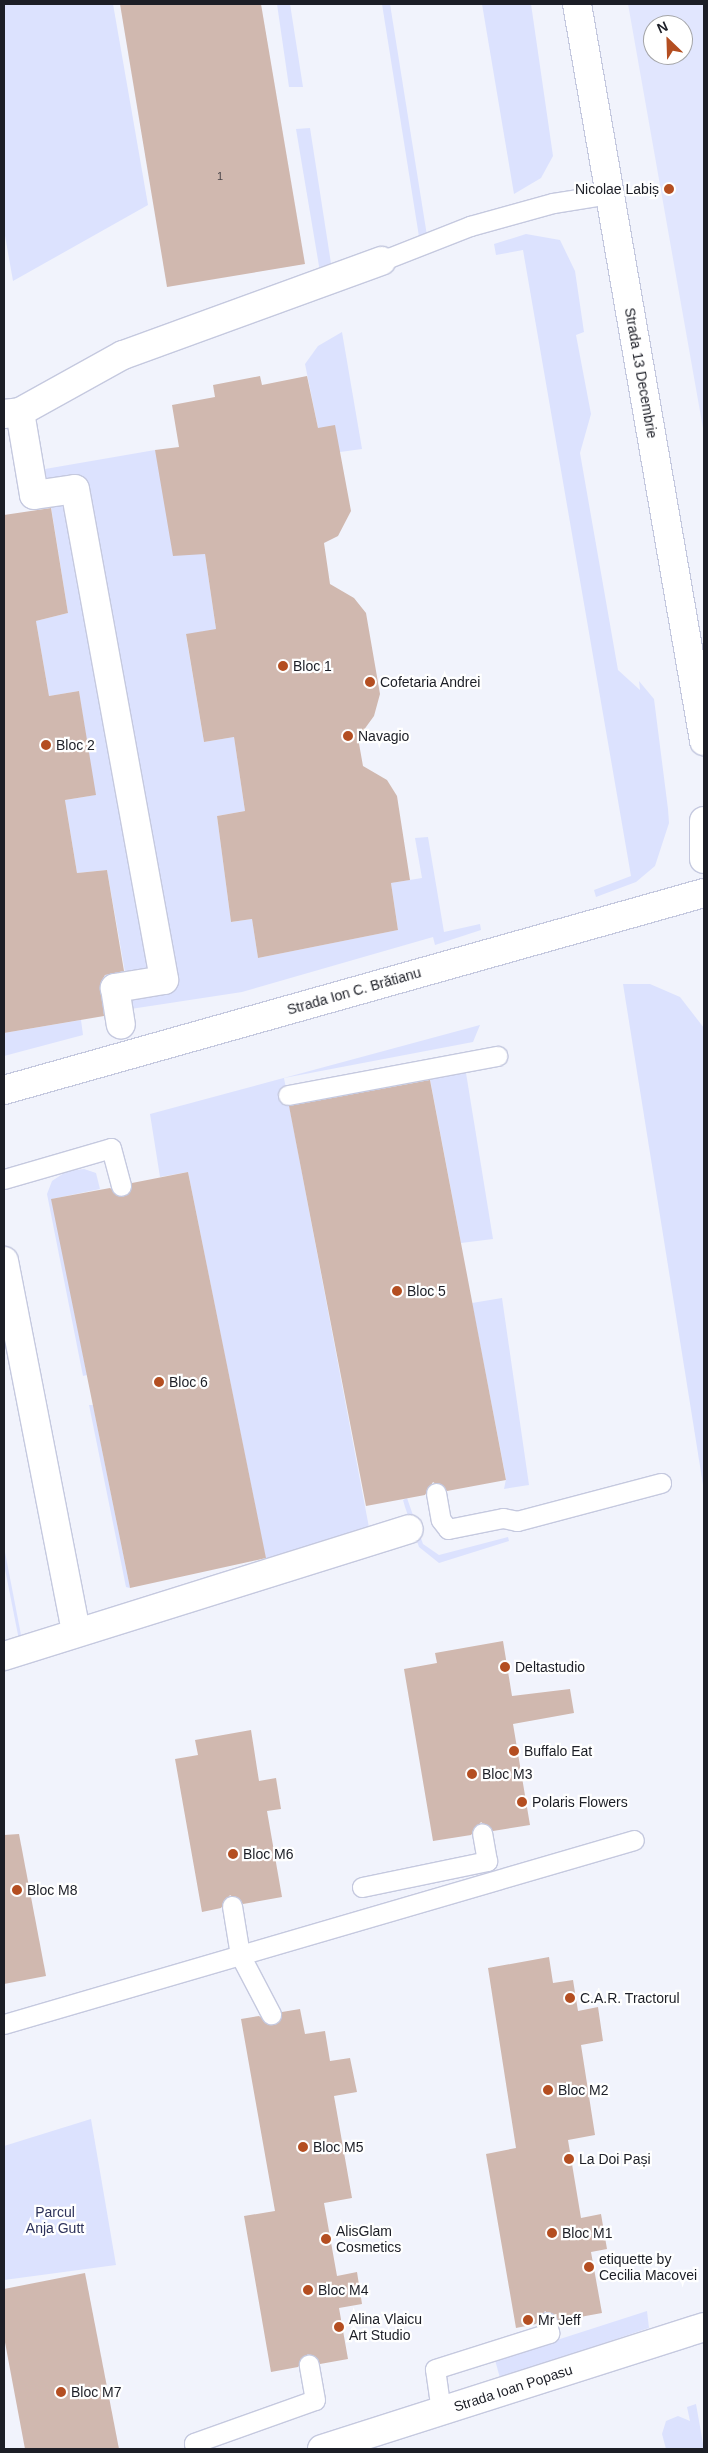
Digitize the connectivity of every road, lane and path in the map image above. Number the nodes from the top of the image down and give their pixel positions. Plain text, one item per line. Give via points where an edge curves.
1 (577, 4) edge
2 (610, 194) junction
3 (381, 261) joint
4 (12, 413) edge
5 (704, 741) edge
6 (704, 820) edge
7 (704, 859) edge
8 (704, 893) edge
9 (121, 1024) dead end
10 (497, 1056) dead end
11 (4, 1090) edge
12 (288, 1095) dead end
13 (4, 1180) edge
14 (121, 1186) dead end
15 (4, 1261) edge
16 (661, 1483) dead end
17 (436, 1493) dead end
18 (409, 1529) dead end
19 (76, 1632) junction
20 (4, 1656) edge
21 (482, 1833) dead end
22 (634, 1840) dead end
23 (362, 1887) dead end
24 (232, 1906) dead end
25 (240, 1955) junction
26 (271, 2014) dead end
27 (4, 2024) edge
28 (547, 2322) dead end
29 (704, 2327) edge
30 (309, 2366) dead end
31 (441, 2411) junction
32 (195, 2449) edge
33 (322, 2449) edge

1 - 2 street, Strada 13 Decembrie
2 - 3 lane via 553,203 470,226
2 - 5 street, Strada 13 Decembrie
3 - 4 street via 123,355
4 - 9 street via 34,495 75,490 164,980 115,988
6 - 7 street
8 - 11 street, Strada Ion C. Brătianu
10 - 12 lane
13 - 14 lane via 111,1148
15 - 19 street
16 - 17 lane via 517,1521 503,1518 448,1529 441,1520
18 - 19 street
19 - 20 street
21 - 23 lane via 487,1860
22 - 25 lane
24 - 25 lane
25 - 26 lane
25 - 27 lane
28 - 31 lane via 549,2333 435,2369
29 - 31 street, Strada Ioan Popasu
30 - 32 lane via 315,2400 194,2443
31 - 33 street, Strada Ioan Popasu

